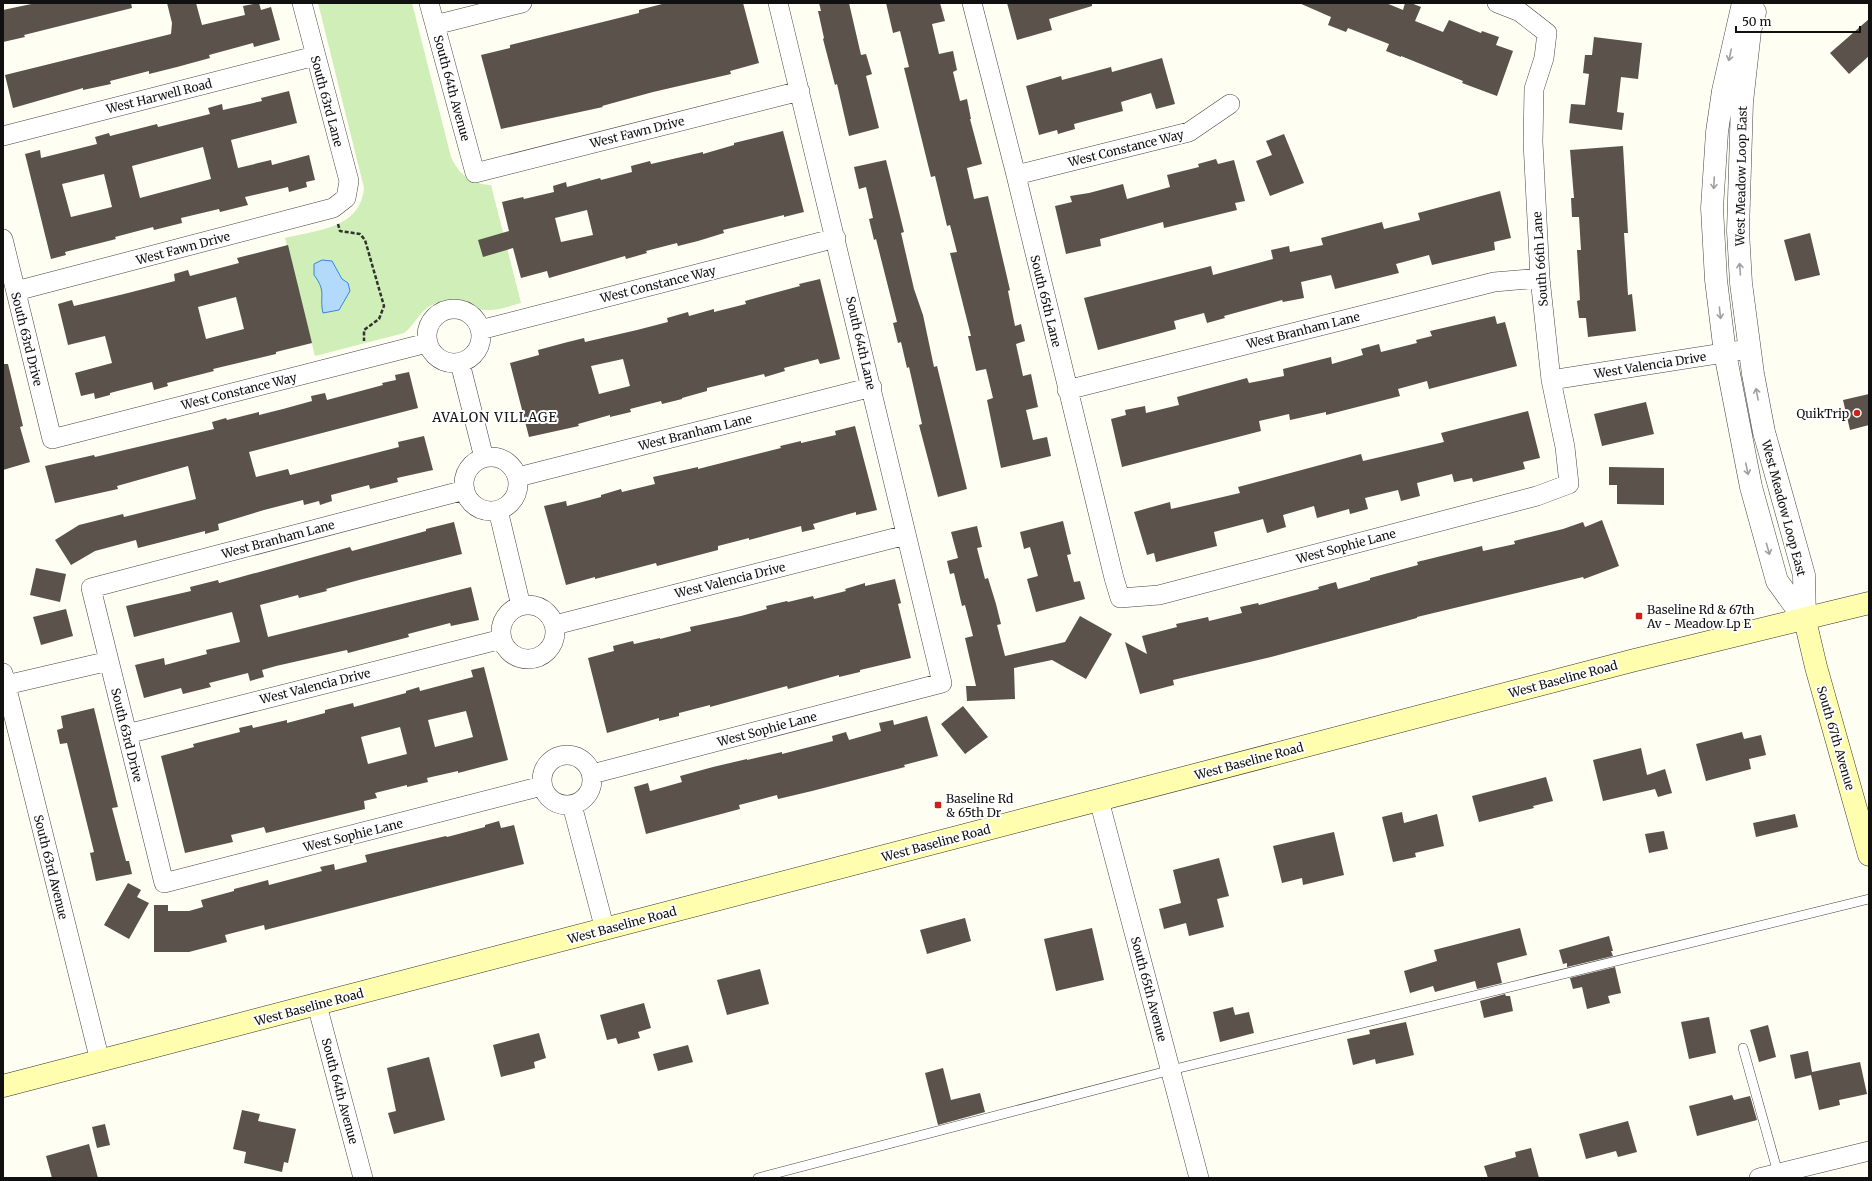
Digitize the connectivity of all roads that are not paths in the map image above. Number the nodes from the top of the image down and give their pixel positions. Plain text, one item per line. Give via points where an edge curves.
1 (302, 3) edge
2 (429, 3) edge
3 (522, 3) edge
4 (778, 3) edge
5 (972, 3) edge
6 (1497, 3) edge
7 (1743, 3) edge
8 (1757, 3) edge
9 (434, 25) junction
10 (316, 56) junction
11 (800, 91) junction
12 (1230, 104) dead end
13 (3, 136) edge
14 (474, 173) joint
15 (1016, 175) junction
16 (340, 203) joint
17 (836, 238) junction
18 (3, 239) edge
19 (1540, 278) junction
20 (16, 291) junction
21 (480, 330) junction
22 (427, 343) junction
23 (1749, 349) junction
24 (1725, 353) junction
25 (460, 363) junction
26 (1551, 380) junction
27 (872, 387) junction
28 (1067, 390) junction
29 (52, 439) joint
30 (484, 458) junction
31 (518, 477) junction
32 (1569, 484) joint
33 (465, 490) junction
34 (498, 510) junction
35 (906, 535) junction
36 (91, 588) joint
37 (1120, 598) joint
38 (1869, 603) edge
39 (522, 606) junction
40 (1805, 620) junction
41 (555, 625) junction
42 (502, 638) junction
43 (109, 661) junction
44 (4, 679) edge
45 (942, 683) joint
46 (127, 734) junction
47 (592, 774) junction
48 (542, 786) junction
49 (1099, 800) junction
50 (572, 804) junction
51 (1869, 856) edge
52 (164, 883) joint
53 (1869, 899) edge
54 (604, 930) junction
55 (316, 1005) junction
56 (1743, 1048) dead end
57 (100, 1061) junction
58 (1171, 1070) junction
59 (3, 1086) edge
60 (1869, 1151) edge
61 (1778, 1173) junction
62 (363, 1178) edge
63 (758, 1178) edge
64 (1199, 1178) edge
65 (1760, 1178) edge

1 - 10 street, South 63rd Lane
2 - 9 street, South 64th Avenue
3 - 9 street
4 - 11 street, South 64th Lane
5 - 15 street, South 65th Lane
6 - 19 street, South 66th Lane via 1520,12 1546,33 1544,58 1534,89 1533,142
7 -> 24 street, West Meadow Loop East via 1722,91 1712,208 1716,280
23 -> 8 street, West Meadow Loop East via 1738,231 1742,102 1750,31
9 - 14 street, South 64th Avenue
10 - 13 street, West Harwell Road
10 - 16 street, South 63rd Lane via 349,181
11 - 14 street, West Fawn Drive
11 - 17 street, South 64th Lane
12 - 15 street, West Constance Way via 1189,132
15 - 28 street, South 65th Lane
16 - 20 street, West Fawn Drive
17 - 21 street, West Constance Way
17 - 27 street, South 64th Lane
18 - 20 street, South 63rd Drive
19 - 26 street, South 66th Lane
19 - 28 street, West Branham Lane via 1494,282
20 - 29 street, South 63rd Drive
21 - 22 street via 466,312 451,310 432,321
21 - 25 street via 479,347 468,360
22 - 25 street via 436,357 447,362
22 - 29 street, West Constance Way
23 - 24 street, West Valencia Drive
40 -> 23 street, West Meadow Loop East via 1804,575 1764,432
24 - 26 street, West Valencia Drive
24 -> 40 street, West Meadow Loop East via 1751,487 1778,581
25 - 30 street
26 - 32 street, South 66th Lane via 1565,448
27 - 31 street, West Branham Lane
27 - 35 street, South 64th Lane
28 - 37 street, South 65th Lane
30 - 31 street via 496,457 508,462
30 - 33 street via 470,467 464,482
31 - 34 street via 512,501
32 - 37 street, West Sophie Lane via 1538,496 1159,595
33 - 34 street via 474,504 489,510
33 - 36 street, West Branham Lane
34 - 39 street
35 - 41 street, West Valencia Drive
35 - 45 street, South 64th Lane
36 - 43 street, South 63rd Drive
38 - 40 main road, West Baseline Road
39 - 41 street via 534,606 546,611
39 - 42 street via 507,614 501,630
40 - 49 main road, West Baseline Road via 1635,660
40 - 51 main road, South 67th Avenue
41 - 42 street via 552,644 539,656 530,658 512,654
42 - 46 street, West Valencia Drive
43 - 44 street
43 - 46 street, South 63rd Drive
44 - 57 street, South 63rd Avenue
45 - 47 street, West Sophie Lane
46 - 52 street, South 63rd Drive
47 - 48 street via 584,762 572,755 564,755 546,765 541,779
47 - 50 street via 590,790 586,796
48 - 50 street via 548,797 554,801
48 - 52 street, West Sophie Lane
49 - 54 main road, West Baseline Road
49 - 58 street, South 65th Avenue
50 - 54 street
53 - 58 lane
54 - 55 main road, West Baseline Road
55 - 57 main road, West Baseline Road
55 - 62 street, South 64th Avenue
56 - 61 lane
57 - 59 main road, West Baseline Road
58 - 63 lane
58 - 64 street, South 65th Avenue
60 - 61 street
61 - 65 street

